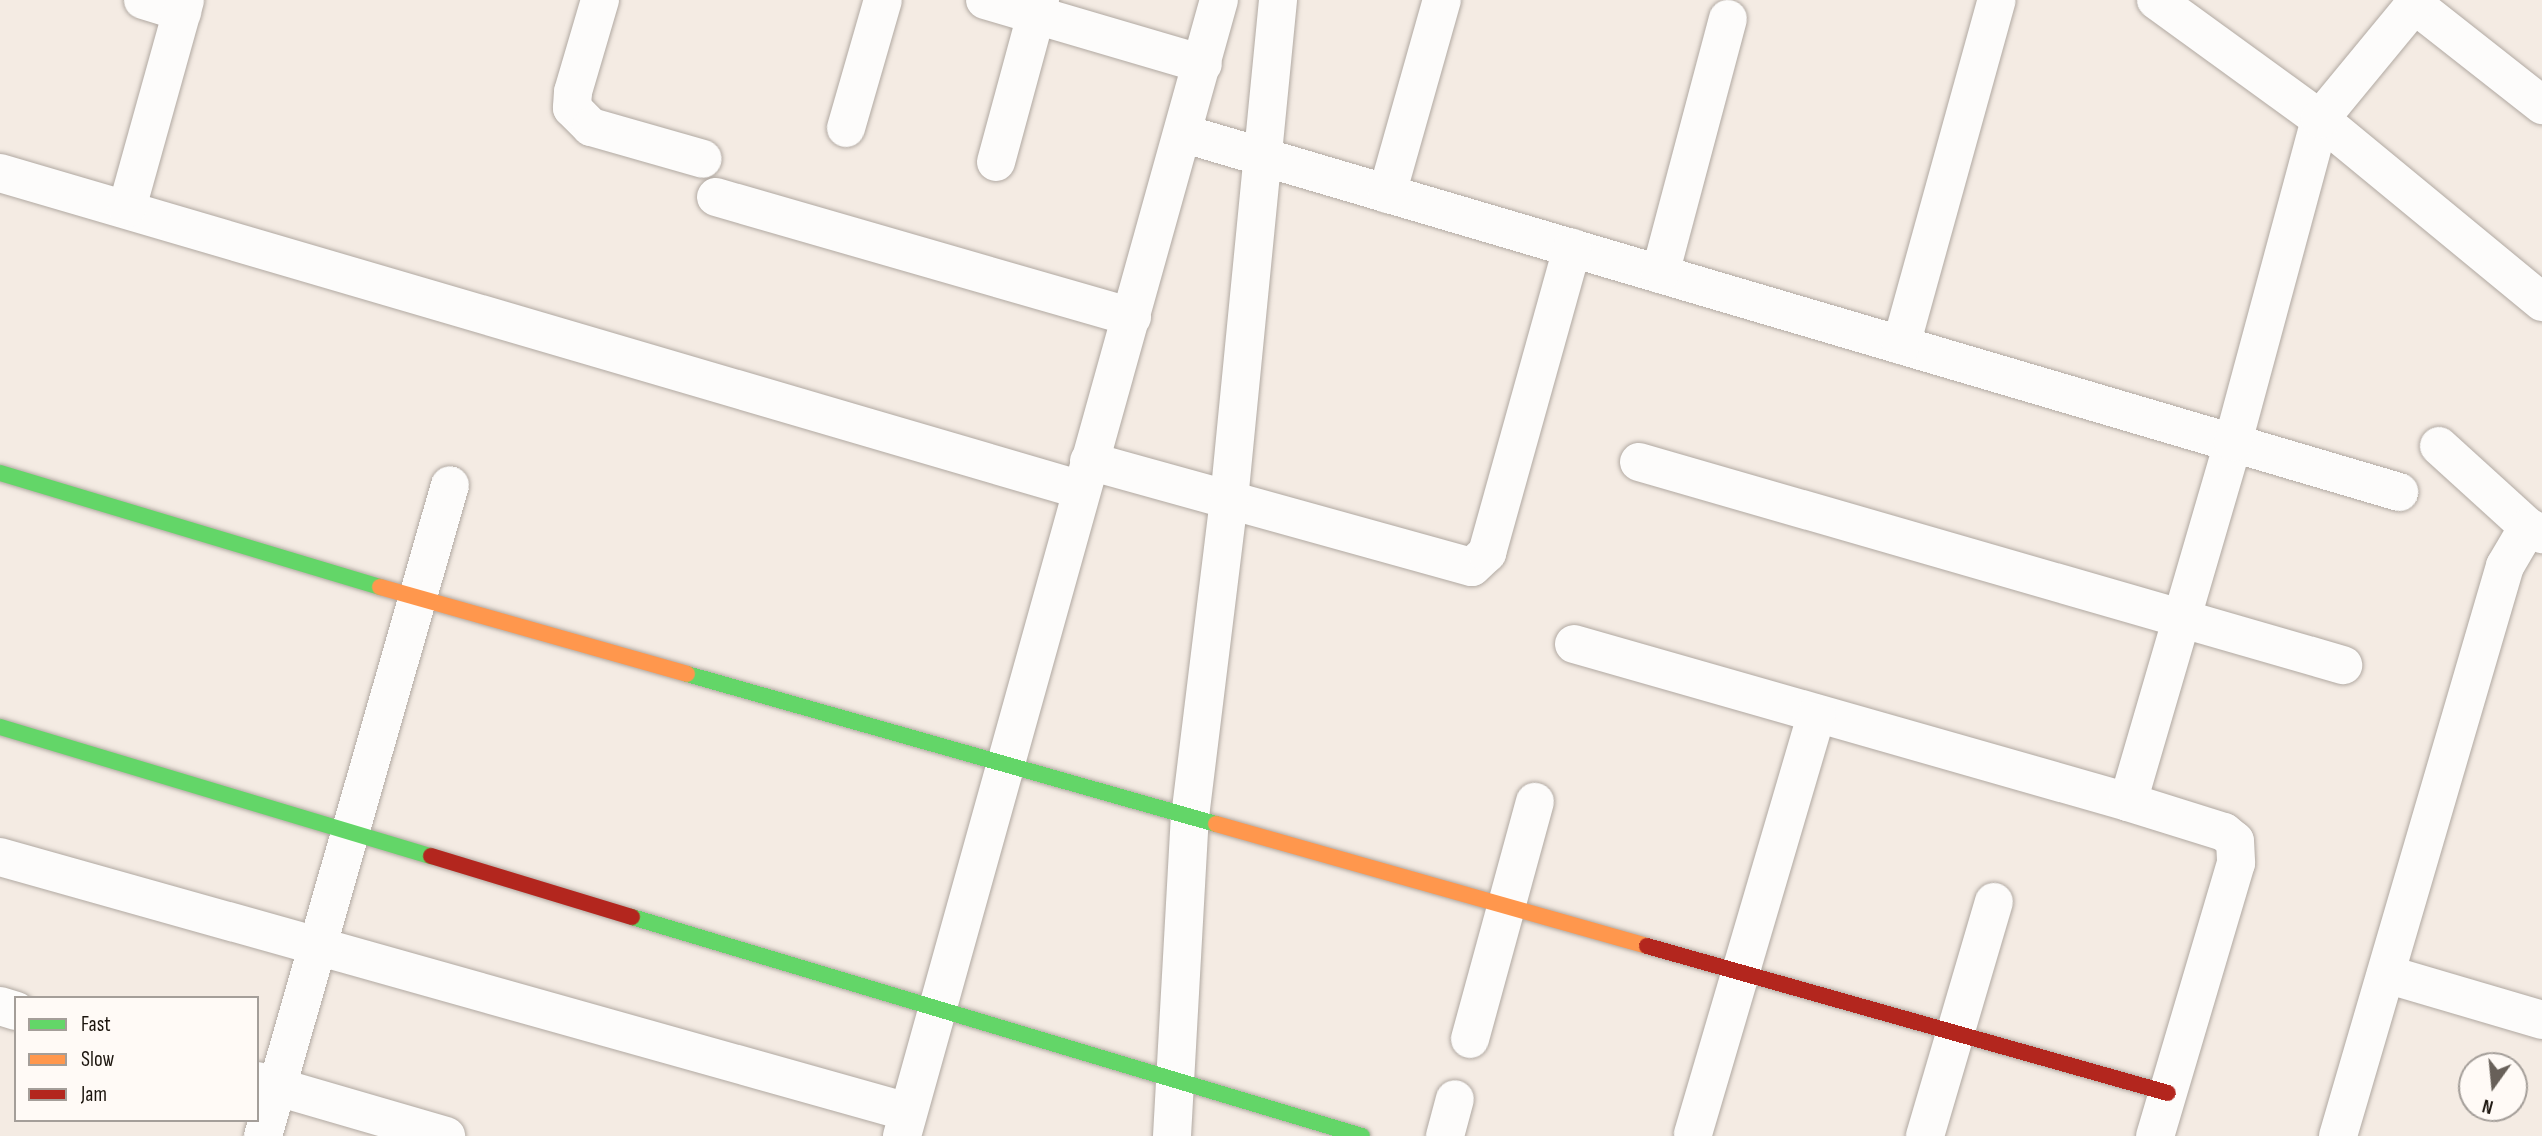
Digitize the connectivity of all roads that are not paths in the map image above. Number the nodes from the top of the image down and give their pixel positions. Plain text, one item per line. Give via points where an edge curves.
1 (143, 0) edge
2 (600, 0) edge
3 (883, 0) edge
4 (985, 0) edge
5 (1219, 0) edge
6 (1278, 0) edge
7 (1443, 0) edge
8 (1997, 0) edge
9 (2156, 0) edge
10 (2416, 3) edge
11 (184, 6) edge
12 (1038, 7) edge
13 (1728, 19) dead end
14 (1203, 64) junction
15 (2542, 105) edge
16 (2320, 118) junction
17 (846, 128) dead end
18 (1185, 134) junction
19 (1263, 157) junction
20 (703, 159) dead end
21 (996, 162) dead end
22 (0, 173) edge
23 (1387, 194) junction
24 (716, 197) dead end
25 (127, 208) junction
26 (1572, 248) junction
27 (1660, 274) junction
28 (2542, 302) edge
29 (1132, 317) junction
30 (1901, 345) junction
31 (2233, 442) junction
32 (2439, 446) dead end
33 (1639, 462) dead end
34 (0, 473) edge
35 (1085, 475) junction
36 (450, 485) dead end
37 (2399, 492) dead end
38 (1230, 500) junction
39 (2535, 531) edge
40 (417, 598) junction
41 (2181, 618) junction
42 (1574, 644) dead end
43 (2343, 665) dead end
44 (1816, 714) junction
45 (0, 727) edge
46 (1002, 763) junction
47 (1535, 802) dead end
48 (2128, 802) junction
49 (1190, 817) junction
50 (351, 831) junction
51 (0, 857) edge
52 (1994, 902) dead end
53 (1508, 906) junction
54 (317, 946) junction
55 (1741, 972) junction
56 (2386, 974) junction
57 (938, 1007) junction
58 (2542, 1020) edge
59 (1956, 1033) junction
60 (1470, 1039) dead end
61 (1178, 1080) junction
62 (267, 1084) edge
63 (2168, 1093) junction
64 (1455, 1099) dead end
65 (905, 1124) edge
66 (1693, 1134) edge
67 (263, 1136) edge
68 (446, 1136) edge
69 (1172, 1136) edge
70 (1362, 1136) edge
71 (1445, 1136) edge
72 (1926, 1136) edge
73 (2155, 1136) edge
74 (2338, 1136) edge

1 - 11 street
2 - 20 street via 572,92 572,108 591,127
3 - 17 street
4 - 12 street
5 - 14 street
6 - 19 street
7 - 23 street
8 - 30 street
9 - 16 street
10 - 15 street
10 - 16 street
11 - 25 street
12 - 14 street
12 - 21 street
13 - 27 street
14 - 18 street
16 - 28 street
16 - 31 street
18 - 19 street
18 - 29 street
19 - 23 street
19 - 38 street
22 - 25 street
23 - 26 street
24 - 29 street
25 - 35 street
26 - 27 street
26 - 38 street via 1487,553 1480,562 1472,567
27 - 30 street
29 - 35 street
30 - 31 street
31 - 37 street
31 - 41 street
32 - 39 street
33 - 41 street
34 - 40 street
35 - 38 street
35 - 46 street
36 - 40 street
38 - 49 street
39 - 56 street via 2505,566
40 - 46 street
40 - 50 street
41 - 43 street
41 - 48 street
42 - 44 street
44 - 48 street
44 - 55 street
45 - 50 street
46 - 49 street
46 - 57 street
47 - 53 street
48 - 63 street via 2224,832 2235,841 2237,851
49 - 53 street
49 - 61 street
50 - 54 street
50 - 57 street
51 - 54 street
52 - 59 street
53 - 55 street
53 - 60 street
54 - 62 street
54 - 65 street
55 - 59 street
55 - 66 street
56 - 58 street
56 - 74 street
57 - 61 street
57 - 65 street
59 - 63 street
59 - 72 street
61 - 69 street
61 - 70 street
62 - 67 street
62 - 68 street
63 - 73 street
64 - 71 street

